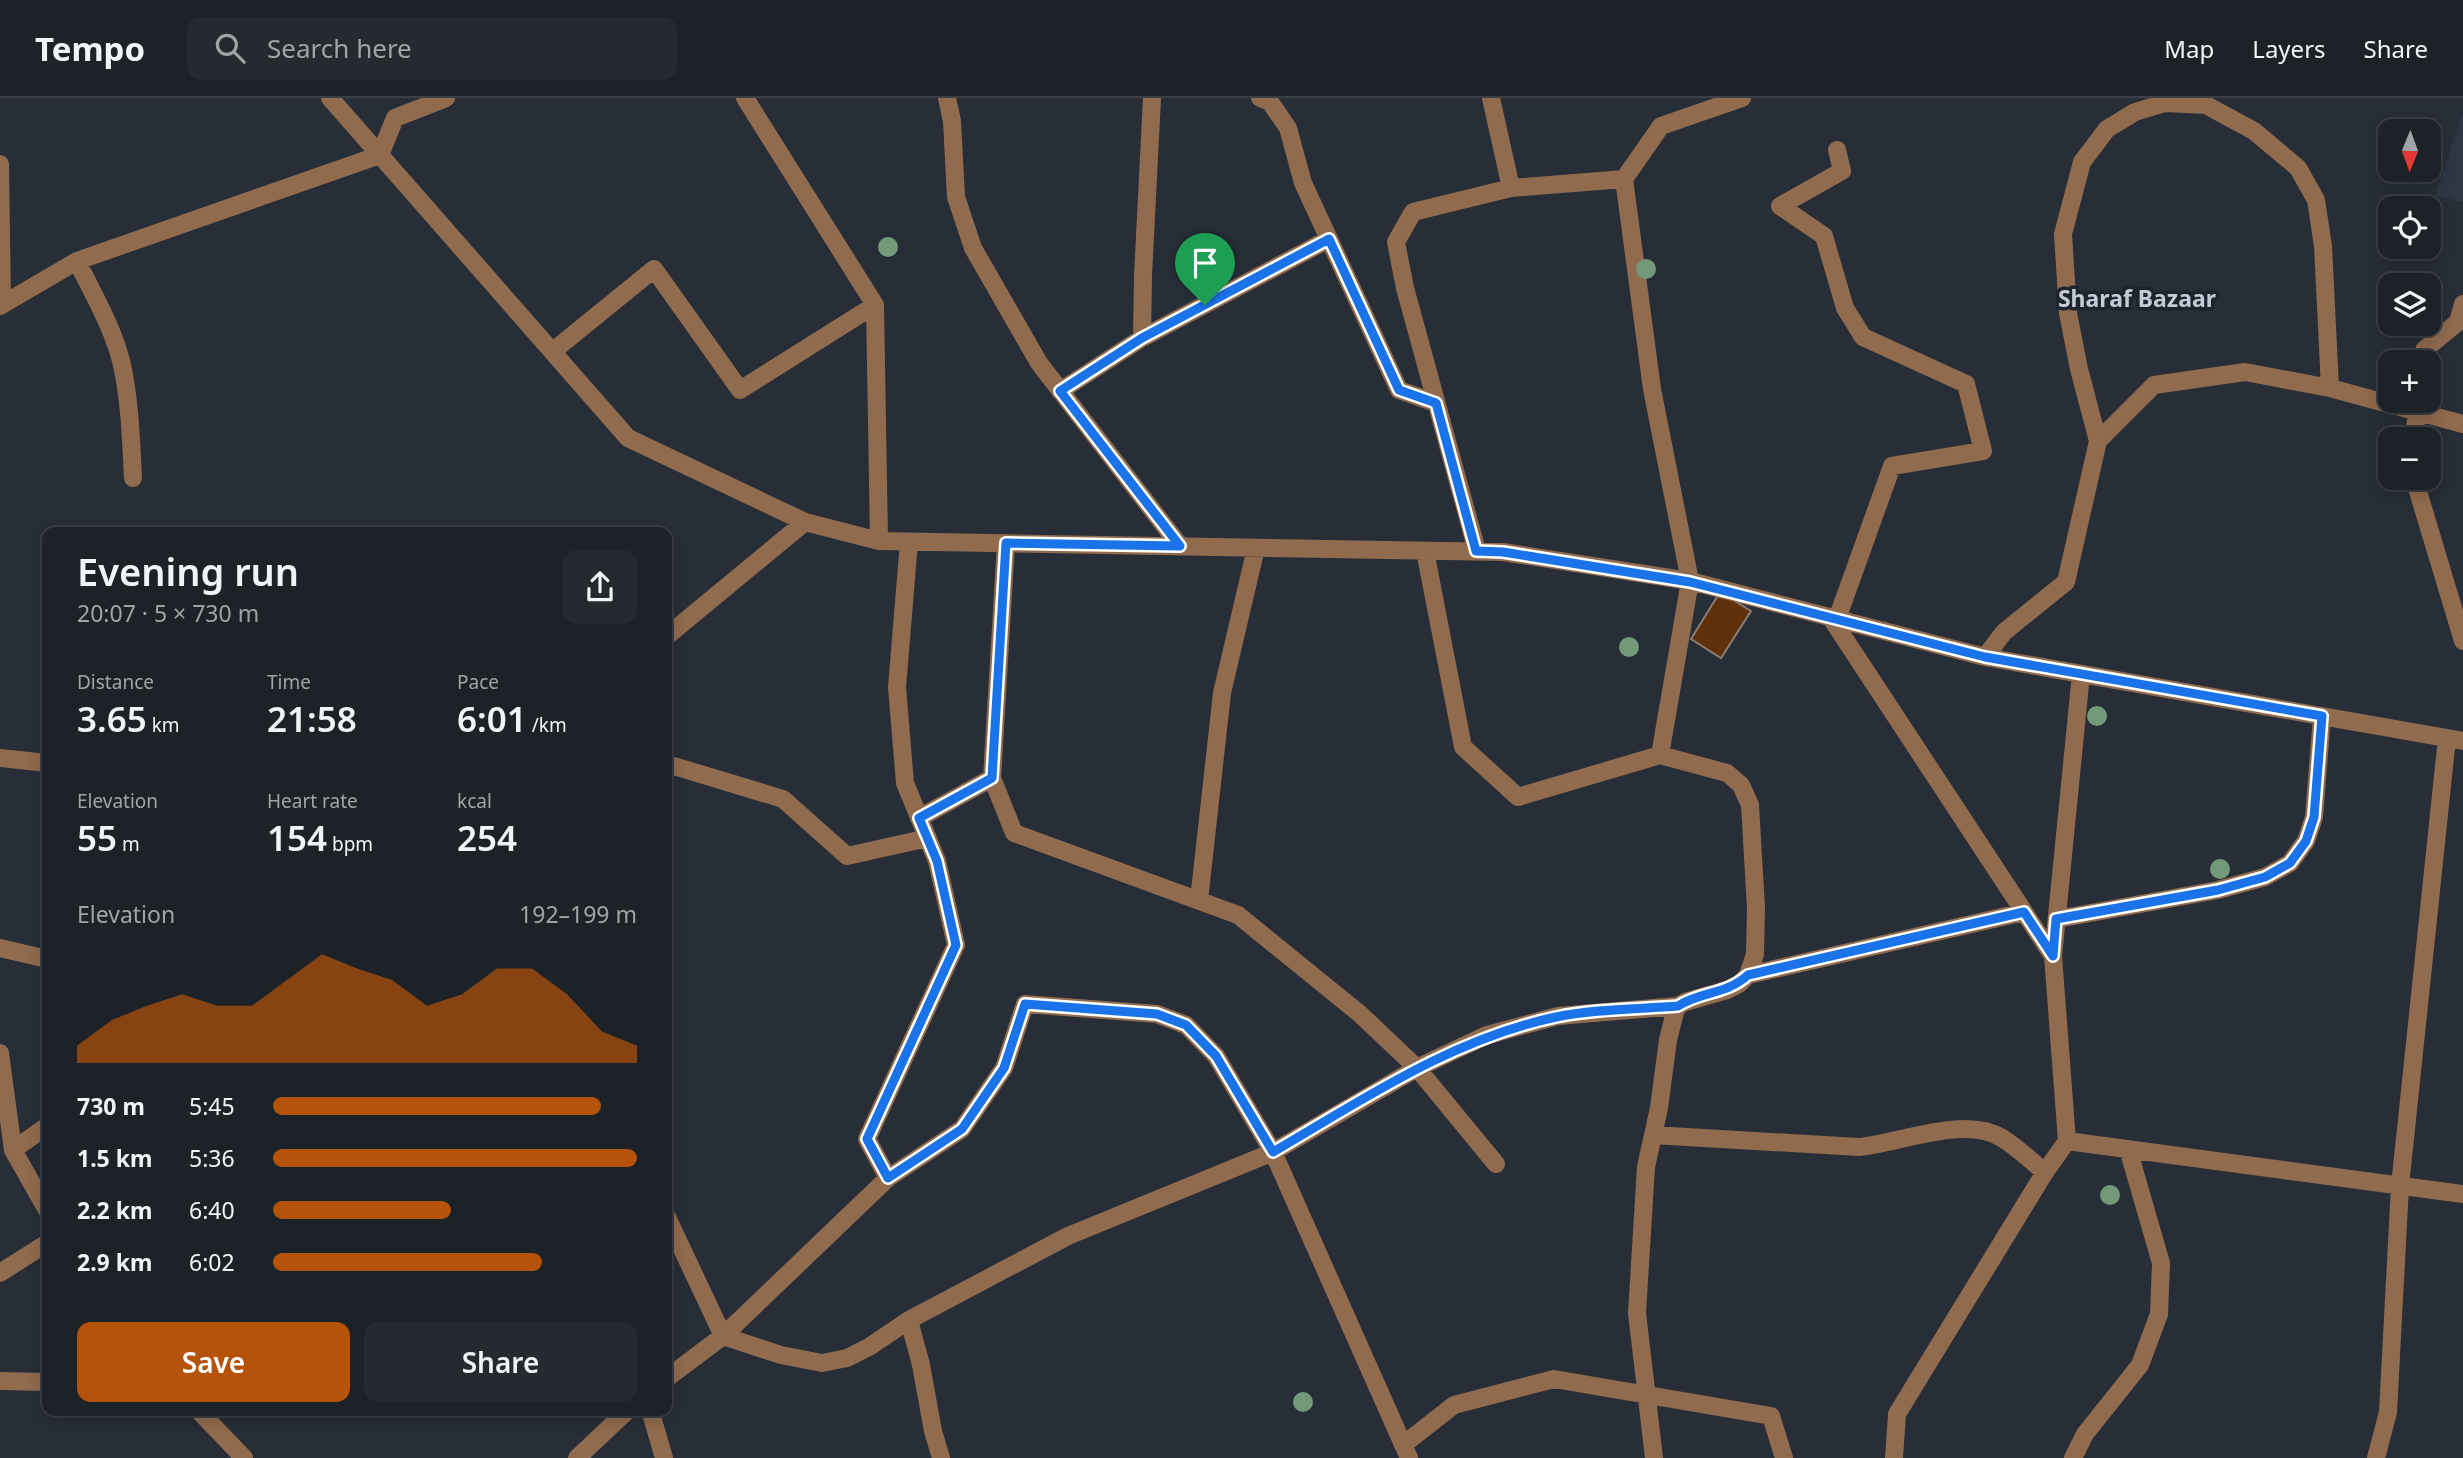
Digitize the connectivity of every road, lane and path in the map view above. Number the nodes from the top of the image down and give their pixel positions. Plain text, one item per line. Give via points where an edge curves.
1 (330, 98) edge
2 (446, 98) edge
3 (744, 98) edge
4 (947, 98) edge
5 (1152, 98) edge
6 (1260, 98) edge
7 (1490, 98) edge
8 (1742, 98) edge
9 (1837, 149) dead end
10 (380, 155) junction
11 (0, 164) edge
12 (1624, 179) junction
13 (1511, 188) junction
14 (0, 199) edge
15 (1329, 239) junction
16 (77, 261) junction
17 (875, 304) junction
18 (2463, 304) edge
19 (1, 305) edge
20 (1142, 338) junction
21 (2424, 350) edge
22 (553, 351) junction
23 (2330, 388) junction
24 (1060, 391) junction
25 (2378, 398) edge
26 (1436, 403) junction
27 (2436, 413) edge
28 (2463, 424) edge
29 (2098, 441) junction
30 (133, 478) dead end
31 (2418, 490) edge
32 (805, 522) junction
33 (879, 541) junction
34 (909, 542) junction
35 (1006, 543) junction
36 (1180, 546) junction
37 (1256, 548) junction
38 (1425, 551) junction
39 (1476, 551) junction
40 (1690, 582) junction
41 (1834, 618) junction
42 (672, 632) edge
43 (2463, 641) edge
44 (1985, 657) junction
45 (2081, 674) junction
46 (2322, 716) junction
47 (2455, 740) edge
48 (1660, 755) junction
49 (0, 758) edge
50 (42, 762) edge
51 (672, 766) edge
52 (992, 778) junction
53 (919, 818) junction
54 (928, 838) junction
55 (1199, 900) junction
56 (2024, 912) junction
57 (2056, 919) junction
58 (0, 948) edge
59 (2053, 956) junction
60 (42, 958) edge
61 (1748, 975) junction
62 (1678, 1006) junction
63 (0, 1053) edge
64 (1417, 1068) junction
65 (42, 1130) edge
66 (1653, 1135) junction
67 (2067, 1141) junction
68 (2128, 1149) junction
69 (13, 1150) junction
70 (1273, 1152) junction
71 (1496, 1164) dead end
72 (2045, 1172) junction
73 (888, 1178) junction
74 (2400, 1186) junction
75 (2463, 1194) edge
76 (42, 1201) edge
77 (672, 1228) edge
78 (42, 1246) edge
79 (0, 1273) edge
80 (909, 1320) junction
81 (723, 1336) junction
82 (672, 1374) edge
83 (0, 1381) edge
84 (42, 1382) edge
85 (1647, 1394) junction
86 (204, 1416) edge
87 (622, 1416) edge
88 (652, 1416) edge
89 (1406, 1451) edge
90 (244, 1458) edge
91 (578, 1458) edge
92 (664, 1458) edge
93 (941, 1458) edge
94 (1654, 1458) edge
95 (1784, 1458) edge
96 (1895, 1458) edge
97 (2073, 1458) edge
98 (2376, 1458) edge

1 - 10 street
2 - 10 street via 396,118
3 - 17 street
4 - 24 street via 956,197 973,248
5 - 20 street
6 - 15 street via 1270,102 1288,128 1303,183
7 - 13 street
8 - 12 street via 1661,126
9 - 41 street via 1842,171 1780,206 1824,236 1845,308 1863,337 1966,384 1983,451 1892,466
10 - 16 street
10 - 22 street
11 - 14 street
12 - 13 street
12 - 40 street via 1652,390
13 - 26 street via 1413,212 1396,242
14 - 19 street
15 - 20 street
15 - 26 street via 1399,390
16 - 19 street
16 - 30 street via 122,363
17 - 22 street via 740,390 654,269
17 - 33 street
18 - 21 street via 2458,322
20 - 24 street
22 - 32 street via 628,438
23 - 25 street
23 - 29 street via 2245,372 2154,385
23 - 29 street via 2323,246 2316,200 2298,168 2254,131 2206,105 2165,103 2135,112 2107,129 2082,162 2063,234 2068,313
24 - 36 street
26 - 39 street
27 - 28 street
29 - 44 street via 2066,582 2004,632
31 - 43 street
32 - 33 street
32 - 42 street
33 - 34 street
34 - 35 street
34 - 53 street via 897,687 905,783
35 - 36 street
35 - 52 street
36 - 37 street
37 - 38 street
37 - 55 street via 1222,692
38 - 39 street
38 - 48 street via 1463,747 1518,797
39 - 40 street
40 - 41 street
40 - 48 street
41 - 44 street
41 - 56 street
44 - 45 street
45 - 46 street
45 - 57 street
46 - 47 street
46 - 57 street via 2314,817 2306,841 2290,863 2265,877 2218,890
47 - 74 street
48 - 61 street via 1727,773 1741,785 1750,806 1756,908 1755,954
49 - 50 street
51 - 54 street via 783,799 847,856
52 - 53 street
52 - 55 street via 1014,833
53 - 54 street
54 - 73 street via 956,945 867,1139
55 - 64 street via 1238,915 1360,1014
56 - 59 street
56 - 61 street
57 - 59 street
58 - 60 street
59 - 67 street
61 - 62 street via 1727,990
62 - 64 street via 1558,1016 1487,1035
62 - 66 street
63 - 69 street
64 - 70 street
64 - 71 street
65 - 69 street
66 - 72 street via 1859,1147 1959,1127 2001,1137
66 - 85 street via 1646,1167 1637,1314
67 - 68 street
67 - 72 street
68 - 74 street
68 - 97 street via 2161,1263 2159,1314 2140,1365 2085,1434
69 - 76 street
70 - 73 street via 1216,1056 1186,1025 1157,1014 1025,1004 1004,1068 962,1129
70 - 80 street via 1068,1236
70 - 89 street
72 - 96 street via 1897,1414
73 - 81 street
74 - 75 street
74 - 98 street via 2388,1412
77 - 81 street
78 - 79 street
80 - 81 street via 848,1358 822,1363
80 - 93 street
81 - 82 street
83 - 84 street
85 - 89 street via 1554,1379 1454,1405
85 - 94 street
85 - 95 street via 1771,1416
86 - 90 street
87 - 91 street
88 - 92 street

